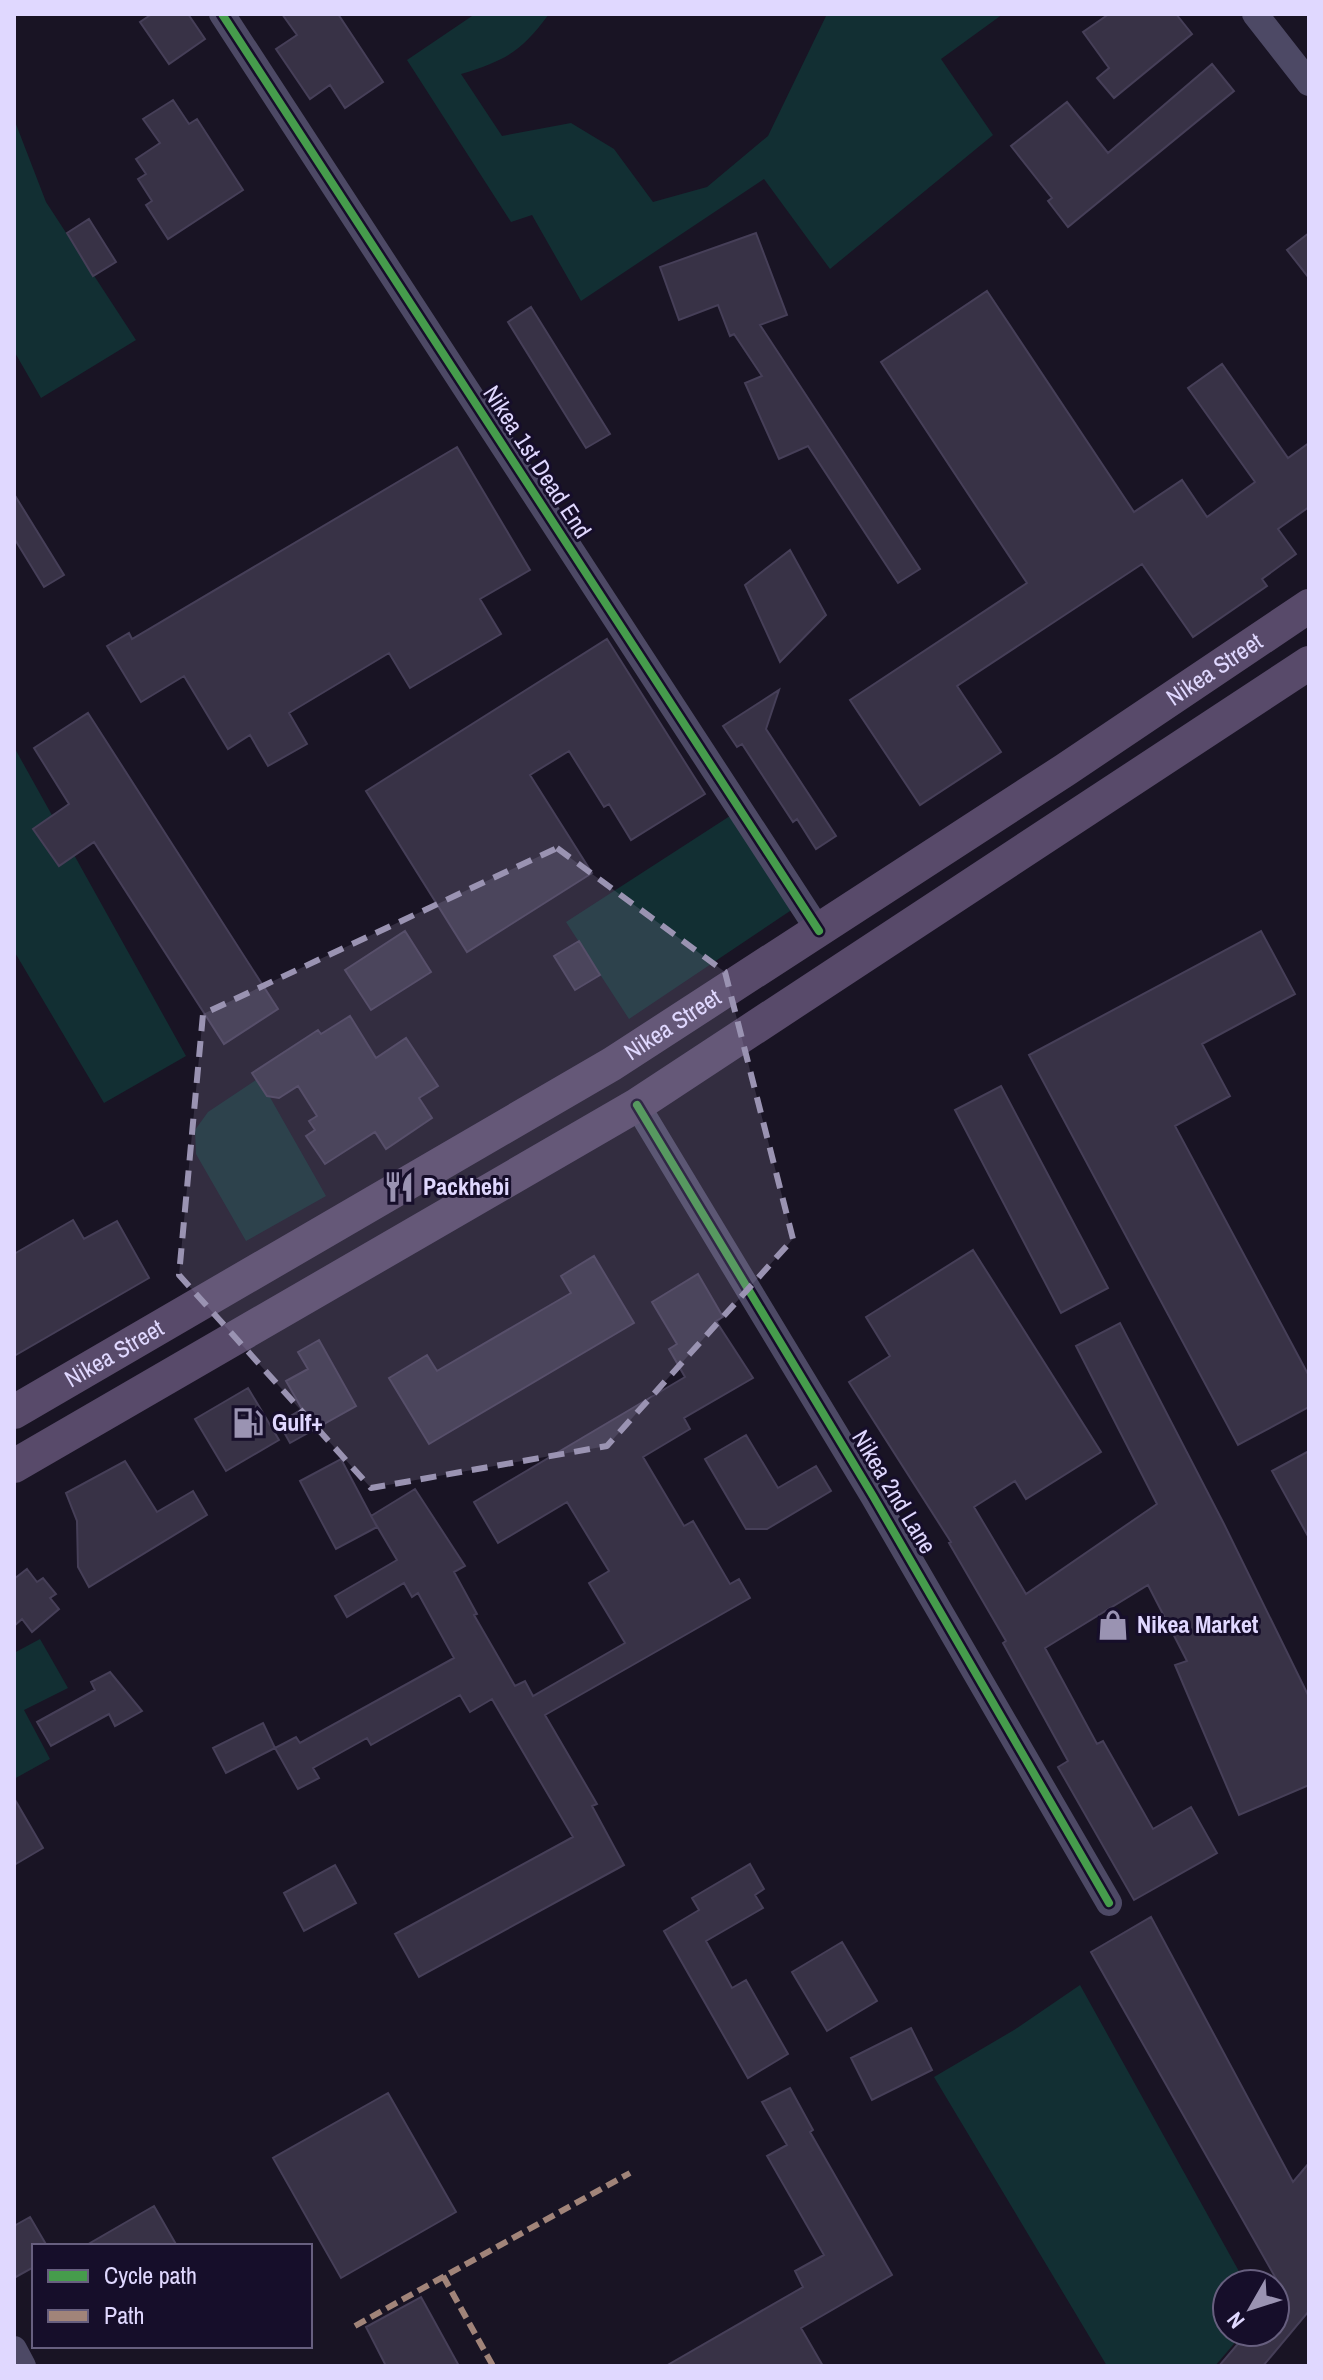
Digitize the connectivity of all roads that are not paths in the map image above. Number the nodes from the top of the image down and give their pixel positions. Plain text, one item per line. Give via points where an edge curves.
1 (222, 14) edge
2 (1255, 14) edge
3 (1309, 83) edge
4 (1309, 606) edge
5 (1309, 663) edge
6 (819, 931) junction
7 (637, 1105) junction
8 (14, 1412) edge
9 (14, 1466) edge
10 (1109, 1903) dead end
11 (14, 2349) edge
12 (23, 2366) edge

1 - 6 street, Nikea 1st Dead End
2 - 3 street
4 - 6 main road, Nikea Street
5 - 7 main road, Nikea Street
6 - 8 main road, Nikea Street via 612,1064
7 - 9 main road, Nikea Street
7 - 10 street, Nikea 2nd Lane via 873,1496
11 - 12 street

